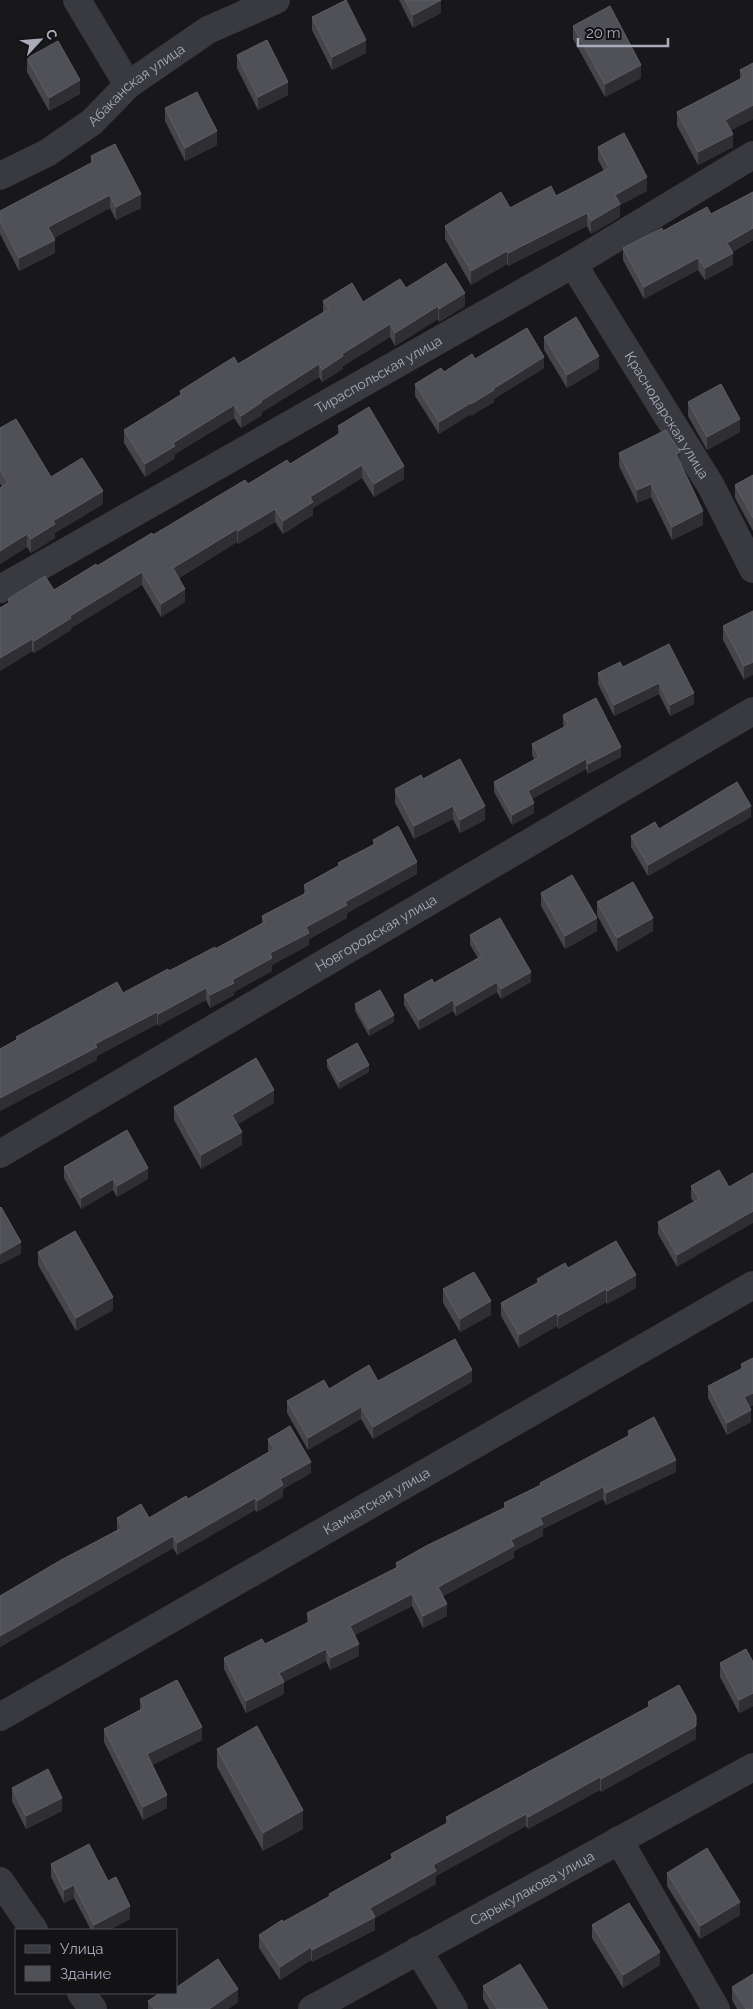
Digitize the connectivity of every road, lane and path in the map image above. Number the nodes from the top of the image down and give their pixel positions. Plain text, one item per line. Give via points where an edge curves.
1 (77, 0) edge
2 (276, 0) edge
3 (128, 85) junction
4 (753, 155) edge
5 (0, 176) edge
6 (573, 264) junction
7 (753, 569) edge
8 (0, 589) edge
9 (753, 711) edge
10 (0, 1154) edge
11 (753, 1285) edge
12 (0, 1716) edge
13 (753, 1767) edge
14 (619, 1840) junction
15 (0, 1881) edge
16 (33, 1929) edge
17 (418, 1950) junction
18 (82, 1994) edge
19 (93, 2009) edge
20 (312, 2009) edge
21 (454, 2009) edge
22 (716, 2009) edge

1 - 3 street
2 - 3 street, Абаканская улица via 208,30
3 - 5 street, Абаканская улица via 92,122 47,153
4 - 6 street, Тираспольская улица
6 - 7 street, Краснодарская улица via 711,486
6 - 8 street, Тираспольская улица
9 - 10 street, Новгородская улица
11 - 12 street, Камчатская улица
13 - 14 street, Сарыкулакова улица
14 - 17 street, Сарыкулакова улица
14 - 22 street
15 - 16 street
17 - 20 street, Сарыкулакова улица
17 - 21 street
18 - 19 street

